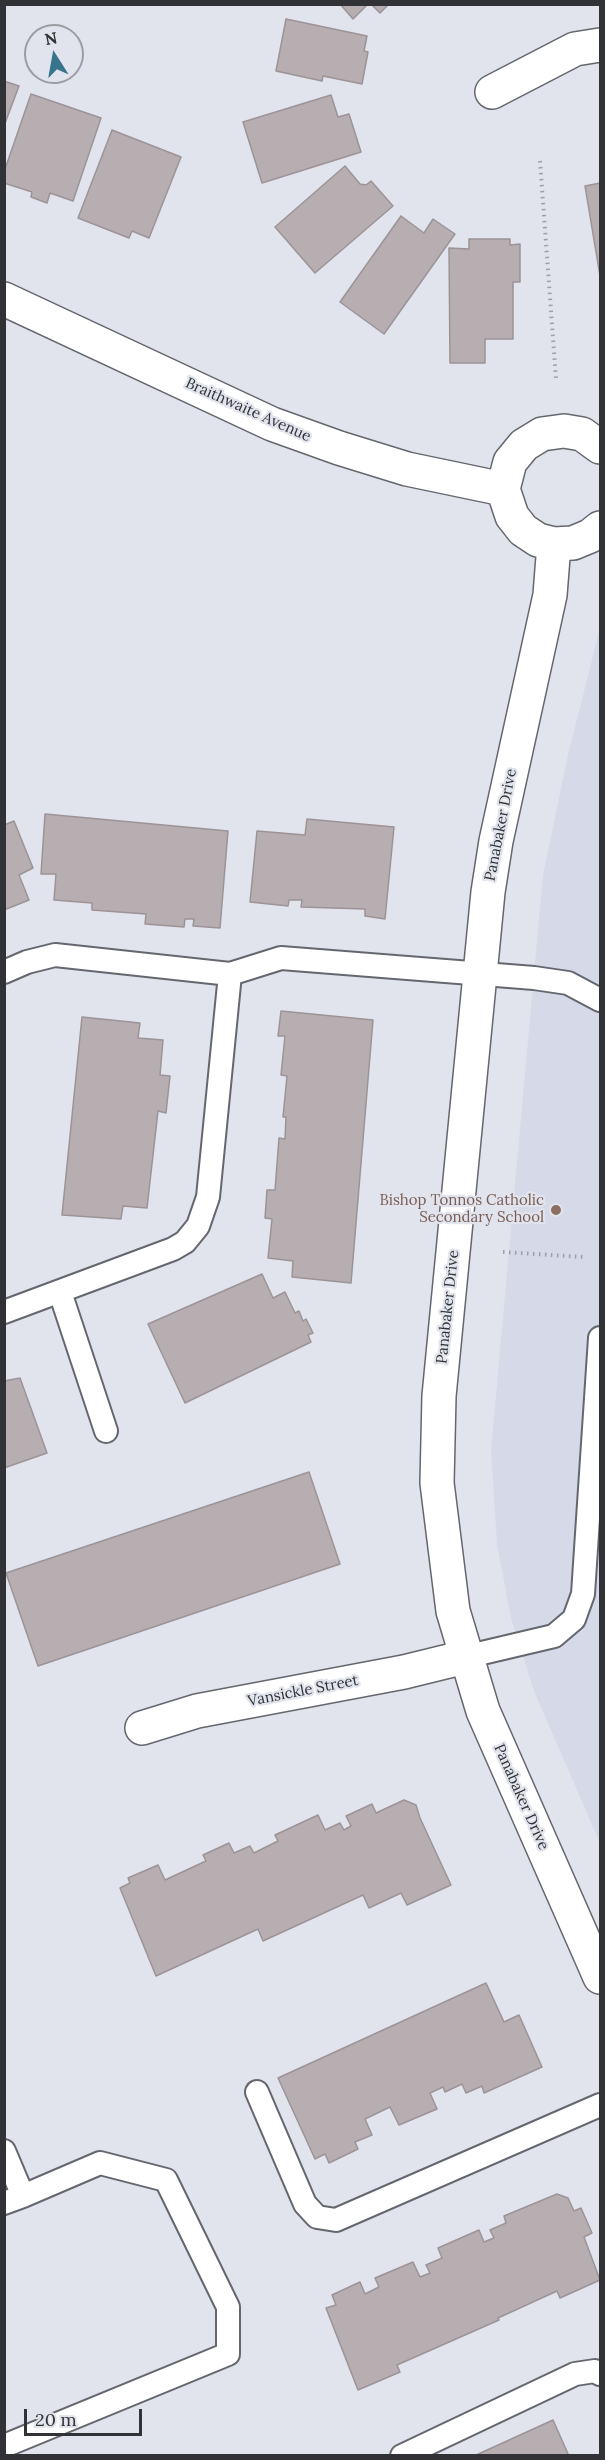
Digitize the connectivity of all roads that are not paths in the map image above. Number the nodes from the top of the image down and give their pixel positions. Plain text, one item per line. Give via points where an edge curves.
1 (600, 45) edge
2 (492, 92) dead end
3 (4, 299) edge
4 (600, 447) edge
5 (503, 489) junction
6 (600, 528) edge
7 (554, 544) junction
8 (4, 972) edge
9 (230, 974) junction
10 (480, 974) junction
11 (600, 1000) edge
12 (60, 1292) junction
13 (4, 1312) edge
14 (600, 1338) edge
15 (106, 1431) dead end
16 (465, 1657) junction
17 (142, 1728) dead end
18 (600, 1977) edge
19 (257, 2092) dead end
20 (600, 2105) edge
21 (4, 2151) edge
22 (14, 2199) edge
23 (600, 2374) edge
24 (4, 2446) edge
25 (402, 2456) edge

1 - 2 street via 575,49
3 - 5 street, Braithwaite Avenue via 272,424 407,469
4 - 5 street via 582,434 542,434 524,445 510,462
5 - 7 street via 512,516 523,530
6 - 7 street via 573,543
7 - 10 street, Panabaker Drive via 550,595 496,841
8 - 9 lane via 55,955
9 - 10 lane via 281,958
9 - 12 lane via 208,1197 198,1226 173,1249
10 - 11 lane via 568,983
10 - 16 street, Panabaker Drive via 437,1444 442,1534 453,1611
12 - 13 lane
12 - 15 lane
14 - 16 lane via 583,1594 574,1619 554,1636
16 - 17 street, Vansickle Street via 197,1711
16 - 18 street, Panabaker Drive via 483,1711
19 - 20 lane via 305,2204 318,2217 336,2220
21 - 22 lane
22 - 24 lane via 100,2163 165,2180 228,2307 228,2354
23 - 25 lane via 575,2374

